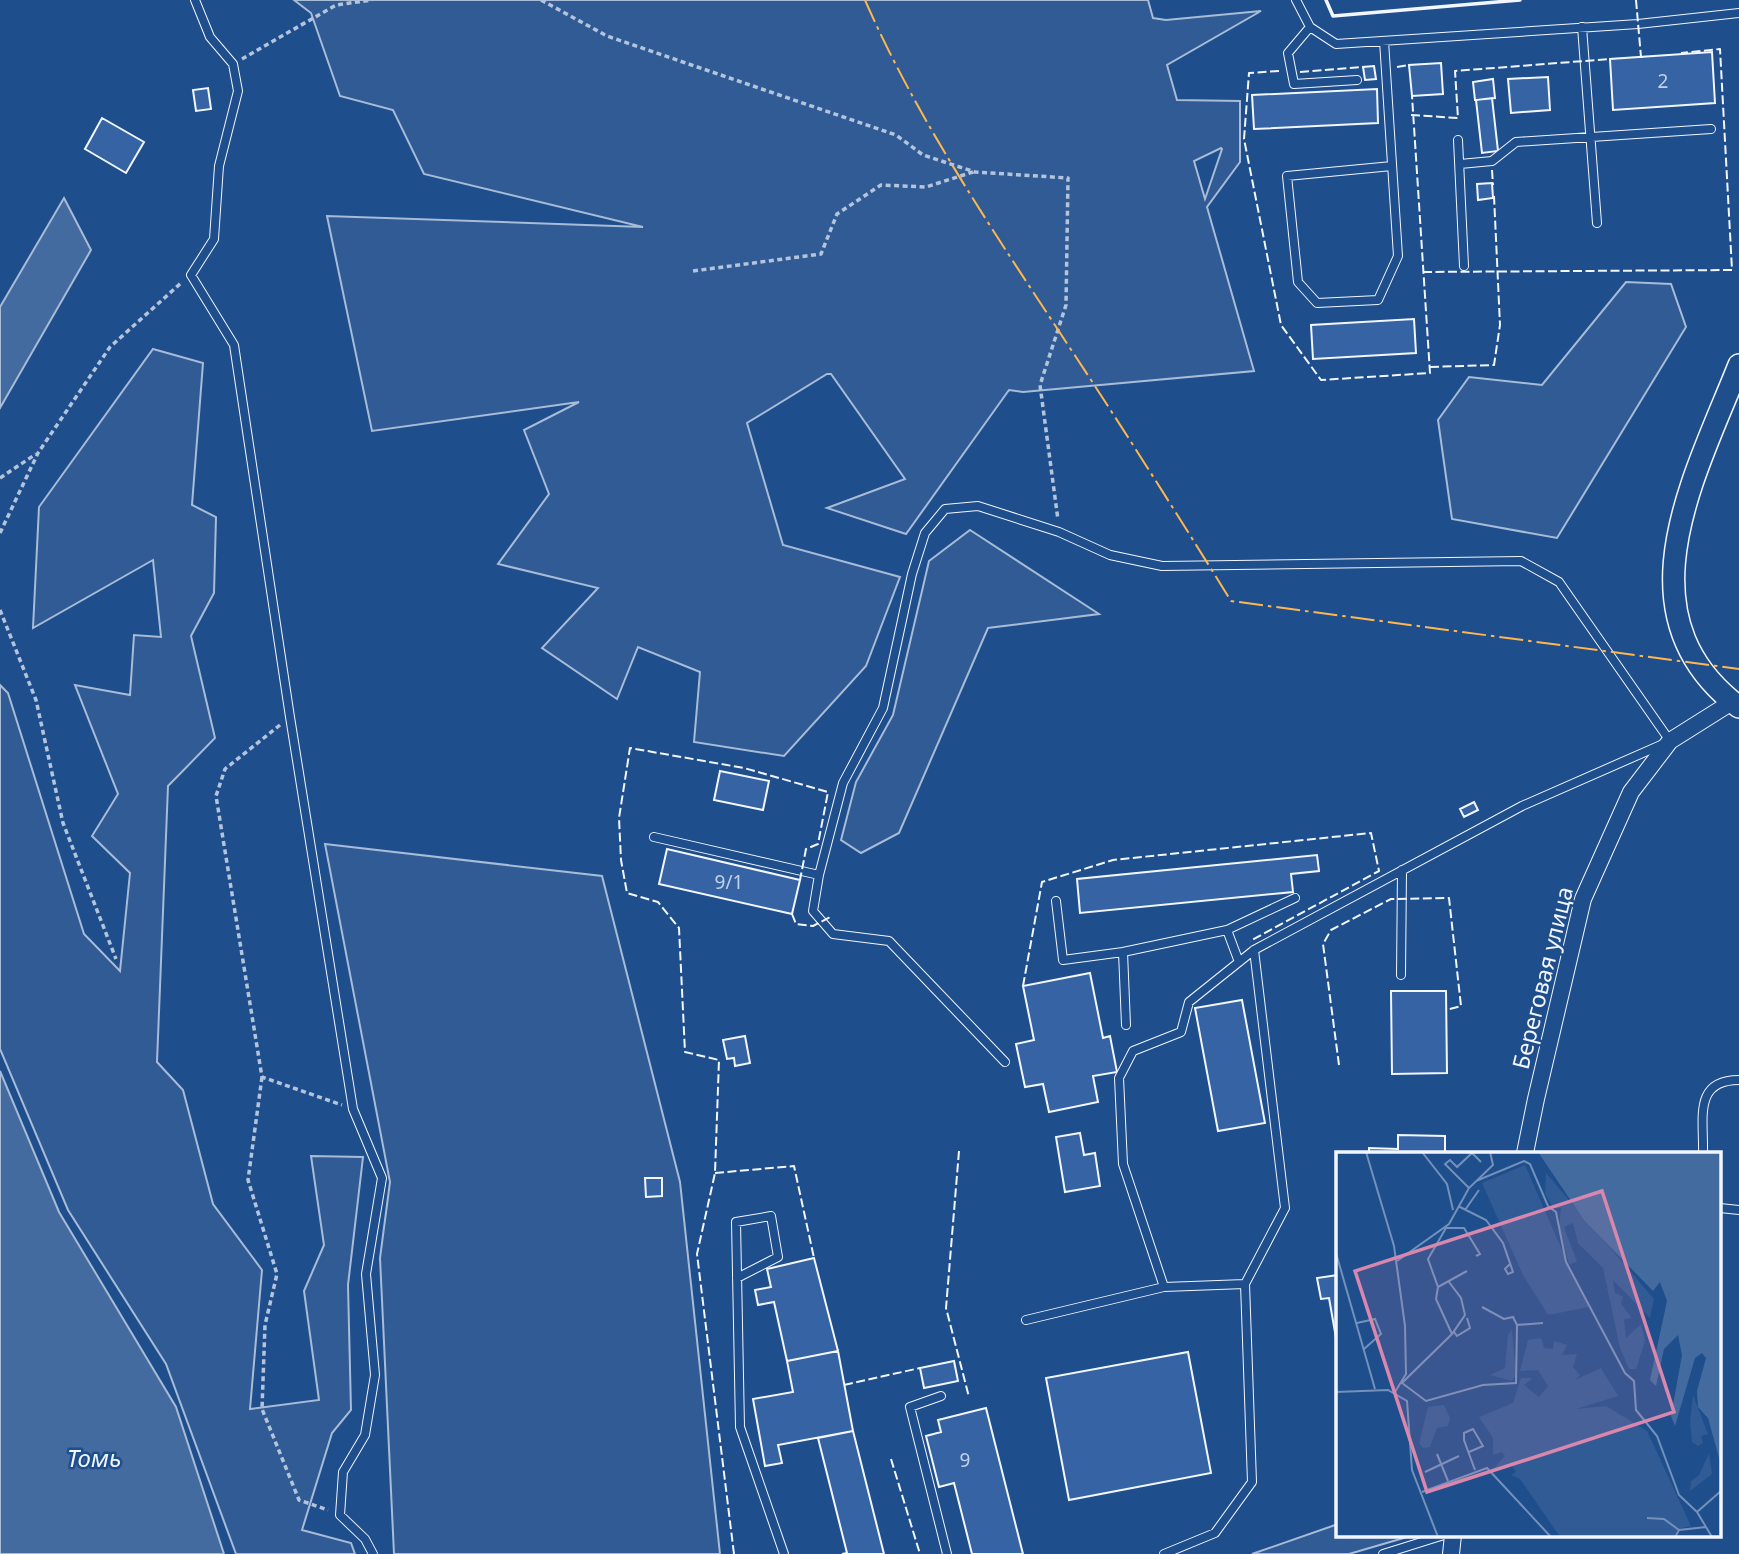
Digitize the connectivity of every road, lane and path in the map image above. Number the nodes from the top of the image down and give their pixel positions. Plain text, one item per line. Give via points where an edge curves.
1 (195, 0) edge
2 (372, 0) edge
3 (541, 0) edge
4 (1296, 0) edge
5 (1739, 13) edge
6 (1310, 27) junction
7 (1582, 27) junction
8 (1384, 41) junction
9 (233, 64) junction
10 (1357, 80) dead end
11 (1711, 129) dead end
12 (1590, 137) junction
13 (1458, 140) dead end
14 (1460, 164) junction
15 (1392, 166) junction
16 (975, 172) junction
17 (1597, 223) dead end
18 (1464, 266) dead end
19 (693, 271) dead end
20 (191, 275) junction
21 (1739, 365) edge
22 (38, 453) junction
23 (0, 478) edge
24 (1059, 532) junction
25 (0, 533) edge
26 (0, 610) edge
27 (1736, 704) edge
28 (290, 717) junction
29 (1670, 741) junction
30 (654, 837) dead end
31 (1402, 870) junction
32 (819, 875) junction
33 (1296, 898) dead end
34 (1056, 901) dead end
35 (1227, 930) junction
36 (1254, 950) junction
37 (1123, 952) junction
38 (116, 959) dead end
39 (1239, 962) junction
40 (1402, 975) dead end
41 (1126, 1025) dead end
42 (1005, 1062) dead end
43 (262, 1077) junction
44 (1739, 1080) edge
45 (353, 1109) junction
46 (1525, 1152) edge
47 (1703, 1152) edge
48 (737, 1278) junction
49 (1245, 1284) junction
50 (1164, 1286) junction
51 (1026, 1320) dead end
52 (941, 1396) dead end
53 (340, 1515) junction
54 (1441, 1536) edge
55 (1453, 1536) edge
56 (373, 1554) edge
57 (784, 1554) edge
58 (947, 1554) edge
59 (1164, 1554) edge
60 (1382, 1554) edge
61 (1451, 1554) edge

1 - 9 lane via 210,37
2 - 9 path via 336,5
3 - 16 path via 607,36 896,135 923,155
4 - 6 lane
5 - 7 lane
6 - 8 lane via 1336,44
6 - 10 lane via 1288,53 1294,84
7 - 8 lane
7 - 12 lane
8 - 15 lane
9 - 20 lane via 238,91 219,166 214,239
11 - 12 lane
12 - 14 lane via 1516,142 1492,161
12 - 17 lane
13 - 14 lane
14 - 18 lane
15 - 15 lane via 1398,256 1378,300 1317,303 1298,282 1287,176
16 - 19 path via 926,187 880,185 837,214 821,254
16 - 24 path via 1068,178 1066,305 1040,385
20 - 22 path via 110,347
20 - 28 lane via 234,345
21 - 27 main road via 1685,503 1673,567 1678,617 1697,665
22 - 23 path
22 - 25 path
24 - 29 lane via 1110,555 1162,566 1521,561 1559,582
24 - 32 lane via 978,506 945,509 925,533 883,708 843,783
26 - 38 path via 36,700 63,823
27 - 29 street, Береговая улица
28 - 43 path via 225,769 216,796
28 - 45 lane
29 - 31 lane via 1522,806
29 - 46 street, Береговая улица via 1631,792 1583,899
30 - 32 lane
31 - 36 lane
31 - 40 lane
32 - 42 lane via 813,911 833,934 889,941
33 - 35 lane
34 - 37 lane via 1063,960
35 - 37 lane
35 - 39 lane
36 - 39 lane
36 - 49 lane via 1285,1208
37 - 41 lane
39 - 50 lane via 1189,1002 1181,1032 1133,1051 1119,1078 1123,1164
43 - 45 path
43 - 53 path via 248,1180 276,1274 265,1325 262,1409 299,1500
44 - 47 lane via 1709,1088 1704,1102
45 - 53 lane via 382,1178 366,1274 375,1375 365,1434 343,1472
48 - 48 lane via 736,1222 771,1216 778,1257
48 - 57 lane via 740,1427
49 - 50 lane
49 - 59 lane via 1252,1482 1215,1533
50 - 51 lane
52 - 58 lane via 910,1407
53 - 56 lane via 365,1539
54 - 60 lane
55 - 61 street

